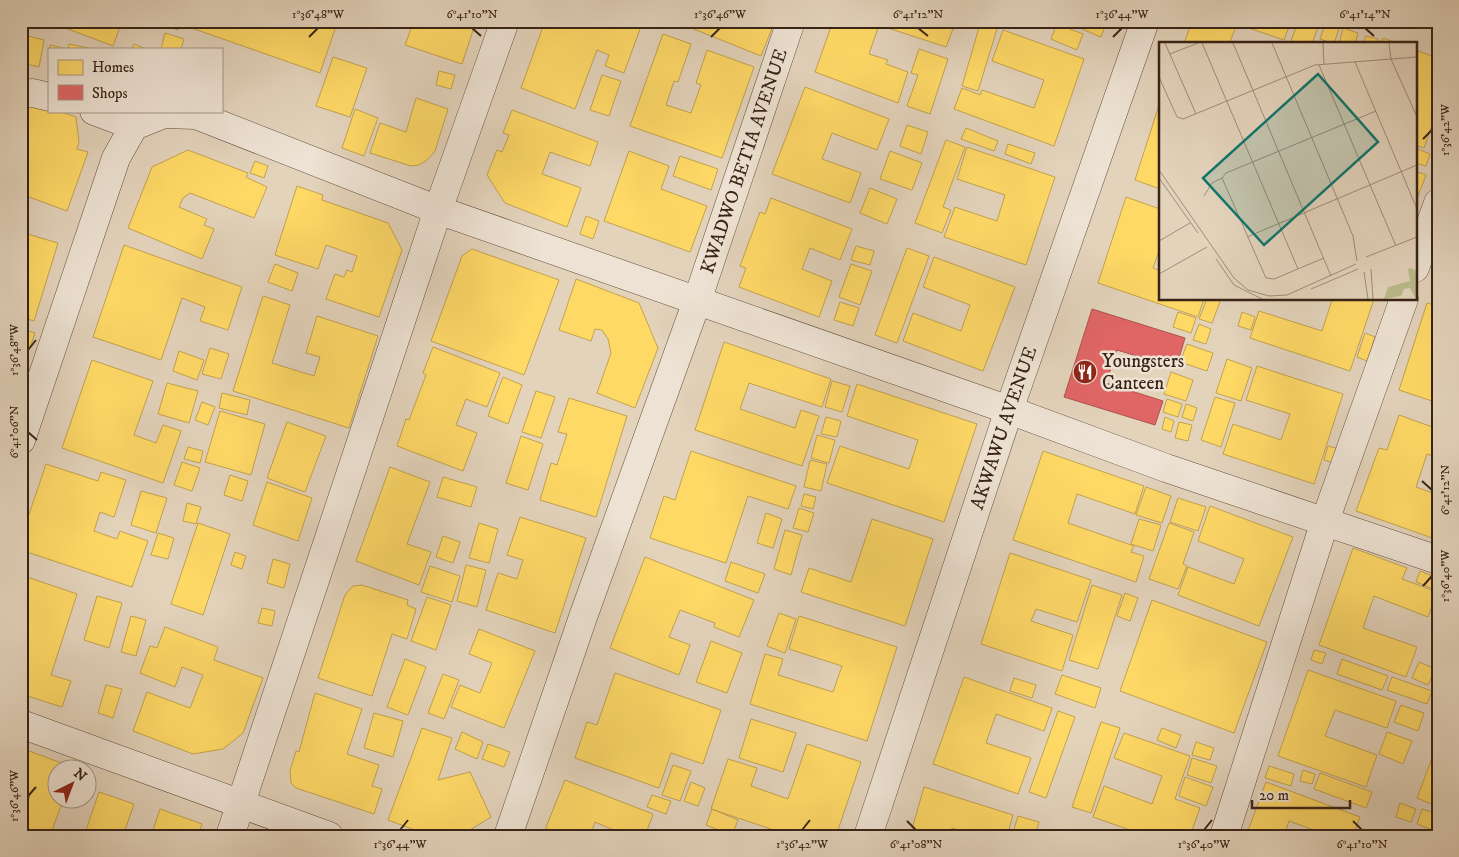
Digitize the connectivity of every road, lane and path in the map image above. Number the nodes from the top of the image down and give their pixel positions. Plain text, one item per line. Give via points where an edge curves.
1 (505, 21) edge
2 (792, 21) edge
3 (1146, 21) edge
4 (21, 94) edge
5 (48, 97) edge
6 (97, 112) edge
7 (134, 126) junction
8 (1438, 203) edge
9 (438, 210) junction
10 (1416, 265) edge
11 (1404, 300) edge
12 (697, 302) junction
13 (1009, 410) junction
14 (21, 440) edge
15 (1325, 521) junction
16 (1438, 560) edge
17 (21, 724) edge
18 (241, 805) junction
19 (230, 836) edge
20 (329, 836) edge
21 (508, 836) edge
22 (868, 836) edge
23 (1224, 836) edge

1 - 9 street
2 - 12 street, KWADWO BETIA AVENUE
3 - 13 street, AKWAWU AVENUE
4 - 5 street
6 - 7 street
7 - 9 street via 164,114 196,115
7 - 14 street via 116,158
8 - 10 street
9 - 12 street
9 - 18 street
11 - 15 street
12 - 13 street
12 - 21 street, KWADWO BETIA AVENUE
13 - 15 street via 1166,468
13 - 22 street, AKWAWU AVENUE
15 - 16 street
15 - 23 street
17 - 18 street
18 - 19 street
18 - 20 street

